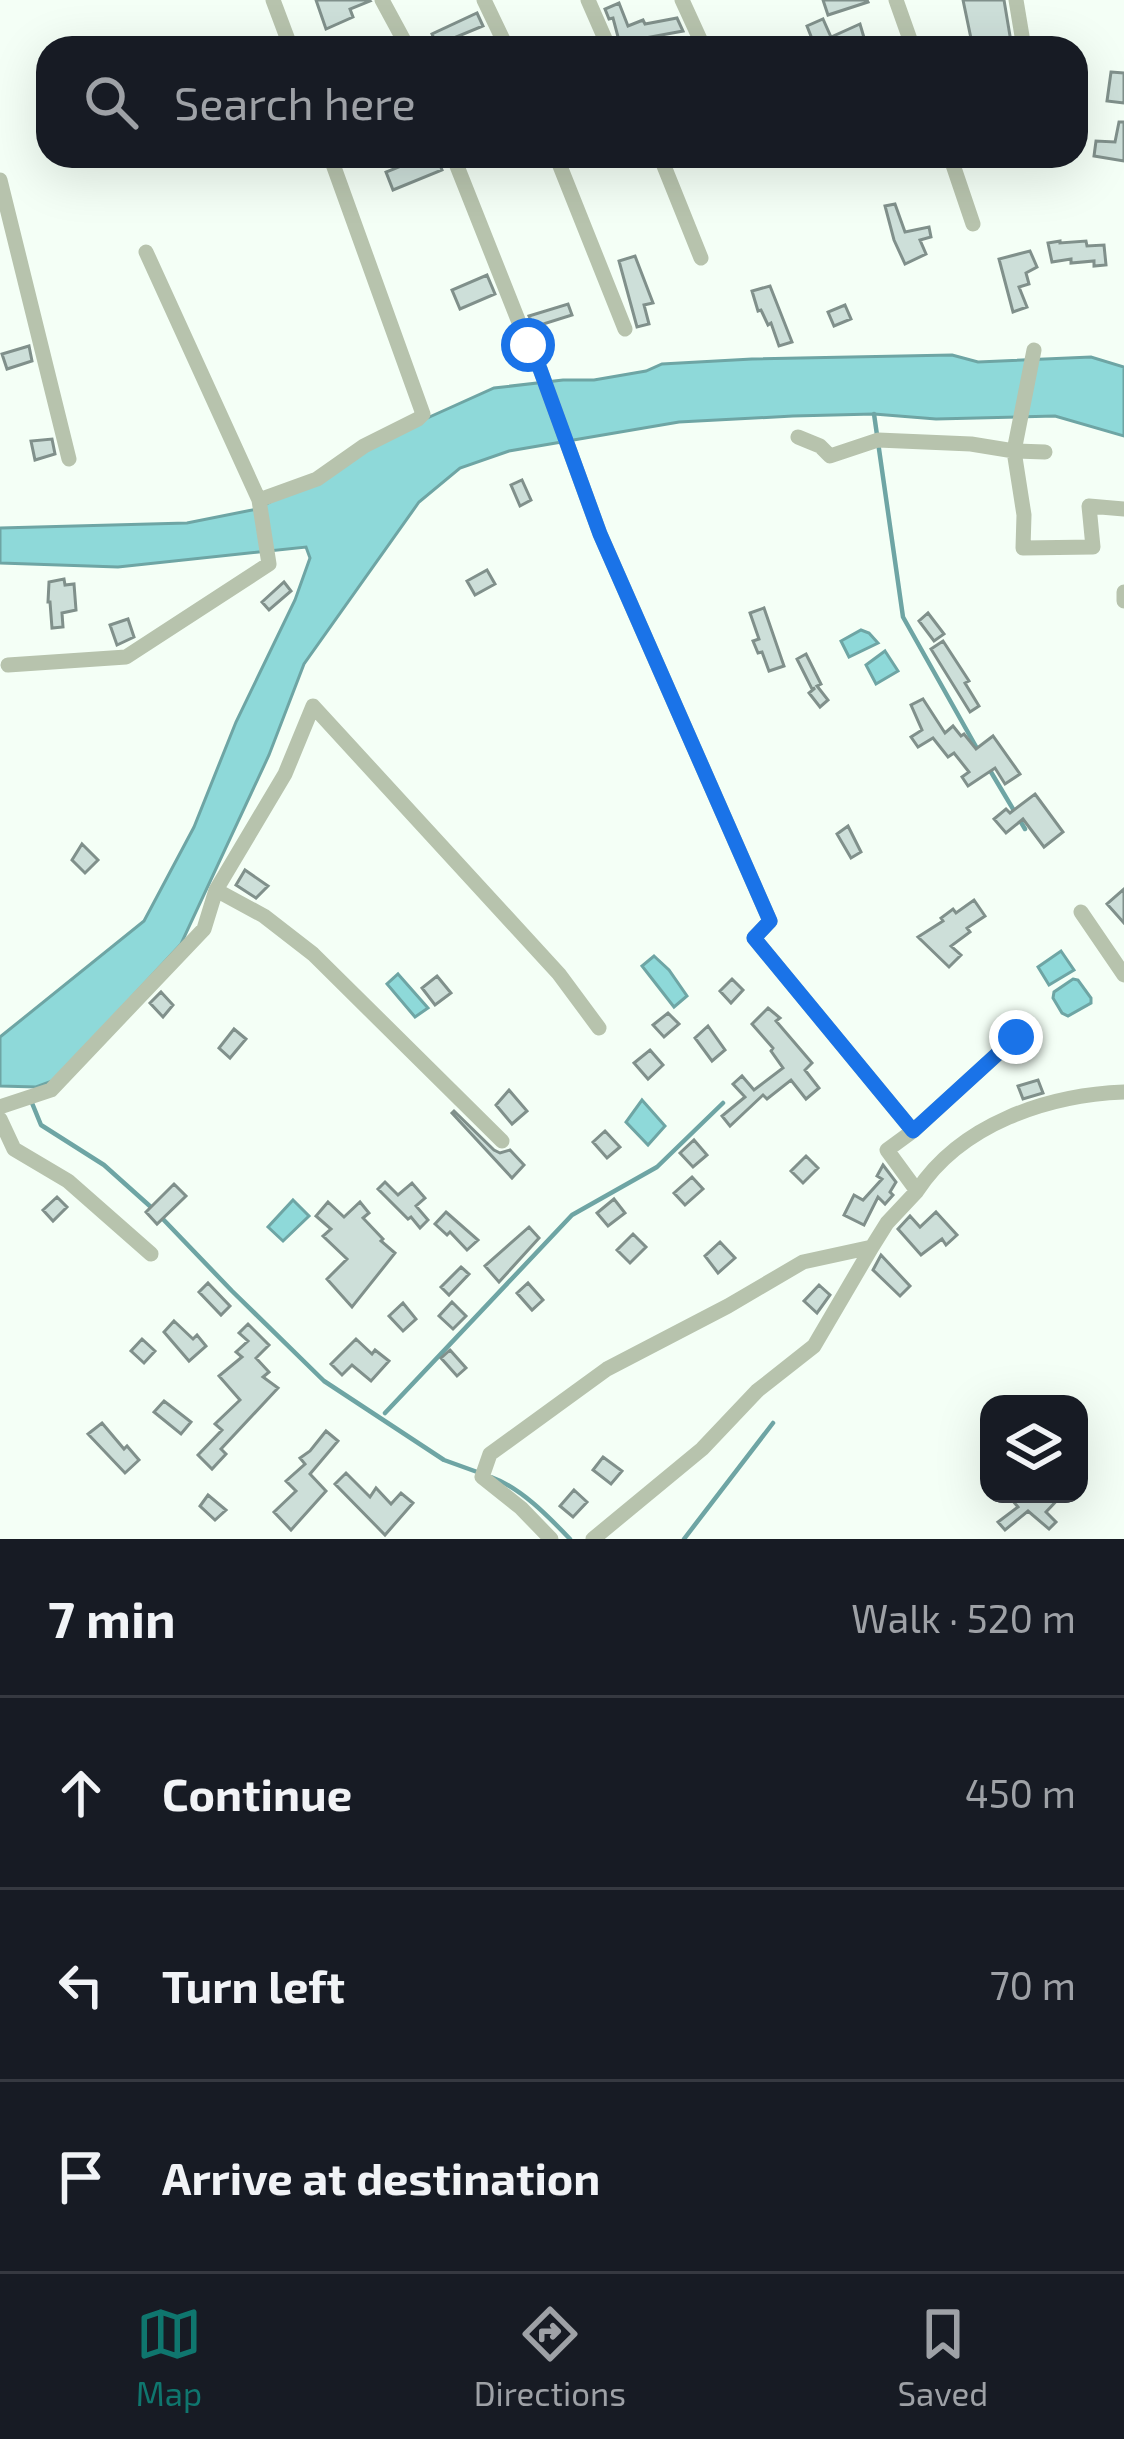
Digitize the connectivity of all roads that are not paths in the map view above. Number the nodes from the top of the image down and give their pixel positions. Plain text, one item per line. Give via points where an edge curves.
1 (273, 0) edge
2 (382, 0) edge
3 (484, 0) edge
4 (588, 0) edge
5 (682, 0) edge
6 (896, 0) edge
7 (1016, 0) edge
8 (286, 36) edge
9 (402, 36) edge
10 (501, 36) edge
11 (604, 36) edge
12 (698, 36) edge
13 (909, 36) edge
14 (1022, 36) edge
15 (334, 168) edge
16 (458, 168) edge
17 (561, 168) edge
18 (665, 168) edge
19 (954, 168) edge
20 (0, 180) edge
21 (973, 224) dead end
22 (146, 252) dead end
23 (701, 258) dead end
24 (626, 329) dead end
25 (1033, 353) dead end
26 (798, 437) dead end
27 (1013, 451) junction
28 (1045, 452) dead end
29 (69, 459) dead end
30 (259, 502) junction
31 (1124, 508) edge
32 (8, 665) dead end
33 (215, 890) junction
34 (1081, 912) dead end
35 (1124, 975) edge
36 (599, 1028) dead end
37 (1016, 1037) dead end
38 (1124, 1092) edge
39 (2, 1110) edge
40 (913, 1131) junction
41 (502, 1141) dead end
42 (917, 1191) junction
43 (872, 1247) junction
44 (151, 1254) dead end
45 (551, 1539) edge
46 (593, 1539) edge

1 - 8 street
2 - 9 street
3 - 10 street
4 - 11 street
5 - 12 street
6 - 13 street
7 - 14 street
15 - 30 street via 423,414 317,479
16 - 40 street via 600,534 770,921 754,938
17 - 24 street
18 - 23 street
19 - 21 street
20 - 29 street
22 - 30 street
25 - 27 street
26 - 27 street via 830,456 878,440
27 - 28 street
27 - 31 street via 1023,548 1093,547 1089,506
30 - 32 street via 269,564 126,657
33 - 36 street via 285,774 313,706
33 - 39 street via 204,929 151,988 45,1093
33 - 41 street via 313,954
34 - 35 street
37 - 40 street
38 - 42 street via 1030,1109 978,1133 945,1156
39 - 44 street via 14,1149 68,1181
40 - 42 street via 887,1150
42 - 43 street
43 - 45 street via 803,1262 607,1370 490,1454 482,1477
43 - 46 street via 814,1346

